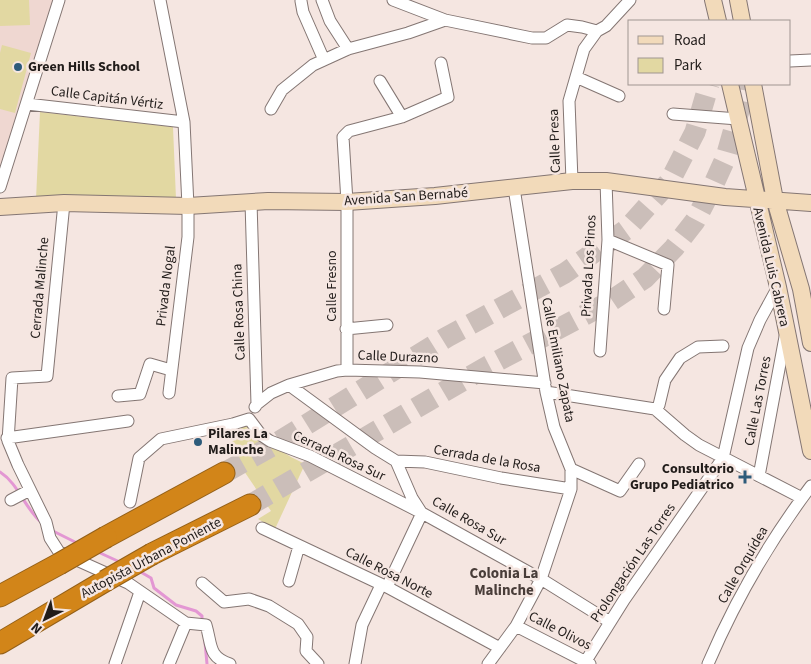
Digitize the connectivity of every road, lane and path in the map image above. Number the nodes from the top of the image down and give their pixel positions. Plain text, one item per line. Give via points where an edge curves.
1 (59, 0) edge
2 (160, 0) edge
3 (322, 0) edge
4 (393, 0) edge
5 (630, 0) edge
6 (714, 0) edge
7 (738, 0) edge
8 (302, 1) edge
9 (445, 20) junction
10 (718, 20) edge
11 (742, 20) edge
12 (597, 31) junction
13 (348, 49) junction
14 (324, 60) junction
15 (811, 60) edge
16 (791, 61) edge
17 (441, 63) dead end
18 (576, 77) junction
19 (380, 81) dead end
20 (730, 85) edge
21 (753, 85) edge
22 (619, 96) dead end
23 (27, 104) junction
24 (271, 109) dead end
25 (673, 114) dead end
26 (402, 117) junction
27 (738, 119) junction
28 (184, 122) junction
29 (572, 181) junction
30 (606, 182) junction
31 (0, 187) edge
32 (514, 188) junction
33 (756, 199) junction
34 (775, 200) junction
35 (251, 202) junction
36 (347, 202) junction
37 (811, 203) edge
38 (64, 204) junction
39 (188, 206) junction
40 (0, 207) edge
41 (608, 240) junction
42 (778, 287) junction
43 (806, 289) edge
44 (664, 309) dead end
45 (388, 325) dead end
46 (346, 329) junction
47 (786, 333) junction
48 (811, 343) edge
49 (723, 346) dead end
50 (600, 351) dead end
51 (171, 370) junction
52 (347, 370) junction
53 (289, 385) junction
54 (545, 387) junction
55 (169, 393) dead end
56 (118, 396) dead end
57 (256, 404) junction
58 (655, 409) junction
59 (249, 419) junction
60 (128, 421) dead end
61 (7, 440) junction
62 (811, 451) edge
63 (723, 458) junction
64 (396, 461) junction
65 (639, 464) dead end
66 (571, 469) junction
67 (224, 473) tunnel mouth
68 (759, 476) junction
69 (811, 486) edge
70 (571, 489) junction
71 (802, 498) junction
72 (130, 502) dead end
73 (250, 505) tunnel mouth
74 (422, 513) junction
75 (262, 528) dead end
76 (300, 546) junction
77 (541, 579) junction
78 (289, 581) dead end
79 (202, 583) dead end
80 (384, 586) junction
81 (140, 592) junction
82 (0, 596) edge
83 (610, 622) junction
84 (197, 624) junction
85 (516, 626) junction
86 (0, 643) edge
87 (500, 648) junction
88 (586, 663) edge
89 (115, 664) edge
90 (169, 664) edge
91 (230, 664) edge
92 (318, 664) edge
93 (355, 664) edge
94 (488, 664) edge
95 (708, 664) edge

1 - 23 street
2 - 28 street, Calle Capitán Vértiz
3 - 13 street via 330,21
4 - 9 street
5 - 12 street, Calle Presa via 606,26
6 - 10 main road
7 - 11 main road
8 - 14 street via 303,12
9 - 12 street via 532,38 546,38 567,25
9 - 13 street
12 - 18 street, Calle Presa via 584,50
13 - 14 street
14 - 24 street via 282,90
15 - 16 street
17 - 26 street via 448,97
18 - 22 street
18 - 29 street, Calle Presa via 569,101
19 - 26 street
20 - 27 main road, Avenida Luis Cabrera
21 - 34 main road, Avenida Luis Cabrera
23 - 28 street, Calle Capitán Vértiz
23 - 31 street
25 - 27 street
26 - 36 street, Calle Fresno via 345,134
27 - 33 main road, Avenida Luis Cabrera
28 - 39 street, Calle Capitán Vértiz
29 - 30 main road, Avenida San Bernabé
29 - 32 main road, Avenida San Bernabé
30 - 33 main road, Avenida San Bernabé
30 - 41 street, Privada Los Pinos
32 - 36 main road, Avenida San Bernabé
32 - 54 street, Calle Emiliano Zapata
33 - 34 main road, Avenida San Bernabé
33 - 42 main road, Avenida Luis Cabrera
34 - 37 main road, Avenida San Bernabé
34 - 43 main road, Avenida Luis Cabrera
35 - 36 main road, Avenida San Bernabé
35 - 39 main road, Avenida San Bernabé
35 - 57 street, Calle Rosa China
36 - 46 street, Calle Fresno
38 - 39 main road, Avenida San Bernabé
38 - 40 main road, Avenida San Bernabé
38 - 61 street, Cerrada Malinche via 47,376 12,378
39 - 51 street, Privada Nogal via 188,237
41 - 44 street via 668,265
41 - 50 street, Privada Los Pinos
42 - 47 main road, Avenida Luis Cabrera
42 - 63 street, Prolongación Las Torres via 748,348
43 - 48 main road, Avenida Luis Cabrera
45 - 46 street
46 - 52 street, Calle Fresno
47 - 62 main road, Avenida Luis Cabrera
47 - 68 street, Calle Las Torres
49 - 58 street via 698,347 680,358 665,380
51 - 55 street, Privada Nogal
51 - 56 street via 150,364 140,394
52 - 53 street, Calle Durazno
52 - 54 street, Calle Durazno via 420,372
53 - 57 street, Calle Durazno via 271,392
53 - 64 street
54 - 58 street, Calle Durazno
54 - 66 street, Calle Emiliano Zapata via 554,427
57 - 59 street, Calle Rosa China
58 - 63 street via 685,435
59 - 72 street via 161,439 139,458
59 - 74 street, Cerrada Rosa Sur via 270,441 310,456
60 - 61 street
61 - 81 street via 20,495 46,522 50,538 59,552 128,583
63 - 68 street
63 - 83 street, Prolongación Las Torres
64 - 70 street, Cerrada de la Rosa via 425,462
64 - 74 street, Calle Rosa Sur
65 - 66 street via 620,491
66 - 70 street, Calle Emiliano Zapata
67 - 82 highway, bridge
68 - 71 street
69 - 71 street, Calle Orquídea
70 - 77 street, Calle Emiliano Zapata
71 - 95 street, Calle Orquídea via 742,597
73 - 86 highway, Autopista Urbana Poniente, bridge via 152,554
74 - 77 street, Calle Rosa Sur
74 - 80 street
75 - 76 street, Calle Rosa Norte
76 - 78 street
76 - 80 street, Calle Rosa Norte
77 - 83 street, Calle Rosa Sur
77 - 85 street, Calle Emiliano Zapata
79 - 92 street via 224,602 249,600 269,606 298,624 307,637 306,651
80 - 87 street, Calle Rosa Norte
80 - 93 street via 362,625
81 - 84 street
81 - 89 street
83 - 88 street, Prolongación Las Torres
84 - 90 street
84 - 91 street via 212,652 220,661
85 - 87 street, Calle Emiliano Zapata
85 - 88 street, Calle Olivos
87 - 94 street, Calle Emiliano Zapata

